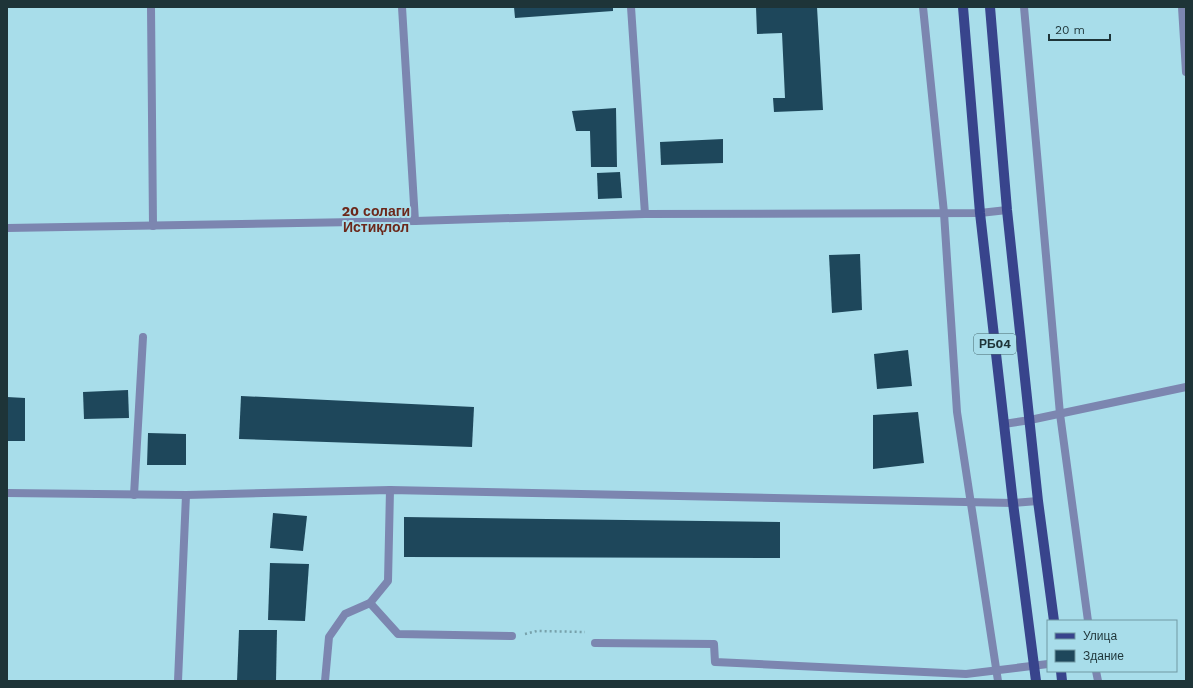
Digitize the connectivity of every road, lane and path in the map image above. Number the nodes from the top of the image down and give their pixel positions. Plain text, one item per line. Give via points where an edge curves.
1 (151, 7) edge
2 (402, 7) edge
3 (631, 7) edge
4 (923, 7) edge
5 (963, 7) edge
6 (990, 7) edge
7 (1024, 7) edge
8 (1182, 7) edge
9 (1186, 72) edge
10 (1007, 210) junction
11 (944, 213) junction
12 (980, 213) junction
13 (645, 214) junction
14 (415, 222) junction
15 (153, 226) junction
16 (7, 228) edge
17 (143, 338) dead end
18 (1186, 387) edge
19 (1060, 414) junction
20 (1030, 420) junction
21 (1004, 424) junction
22 (390, 490) junction
23 (7, 494) edge
24 (134, 495) junction
25 (186, 495) junction
26 (1038, 501) junction
27 (970, 502) junction
28 (1013, 503) junction
29 (370, 603) junction
30 (1054, 620) edge
31 (1088, 620) edge
32 (512, 636) joint
33 (595, 643) joint
34 (1047, 664) edge
35 (1034, 666) junction
36 (997, 671) junction
37 (178, 681) edge
38 (325, 681) edge
39 (998, 681) edge
40 (1036, 681) edge

1 - 15 street
2 - 14 street
3 - 13 street
4 - 11 street
5 - 12 main road, РБ04
6 - 10 main road, РБ04
7 - 19 street
8 - 9 street
10 - 12 street
10 - 20 main road, РБ04
11 - 12 street
11 - 13 street
11 - 27 street via 956,412
12 - 21 main road, РБ04
13 - 14 street
14 - 15 street
15 - 16 street
17 - 24 street
18 - 19 street
19 - 20 street
19 - 31 street
20 - 21 street
20 - 26 main road, РБ04
21 - 28 main road, РБ04
22 - 25 street
22 - 27 street
22 - 29 street via 388,581
23 - 24 street
24 - 25 street
25 - 37 street
26 - 28 street
26 - 30 main road, РБ04
27 - 28 street
27 - 36 street
28 - 35 main road, РБ04
29 - 32 street via 398,634
29 - 38 street via 345,614 329,637
32 - 33 path via 537,631 585,632
33 - 36 street via 714,644 715,662 966,674
34 - 35 street
35 - 36 street
35 - 40 main road, РБ04
36 - 39 street

